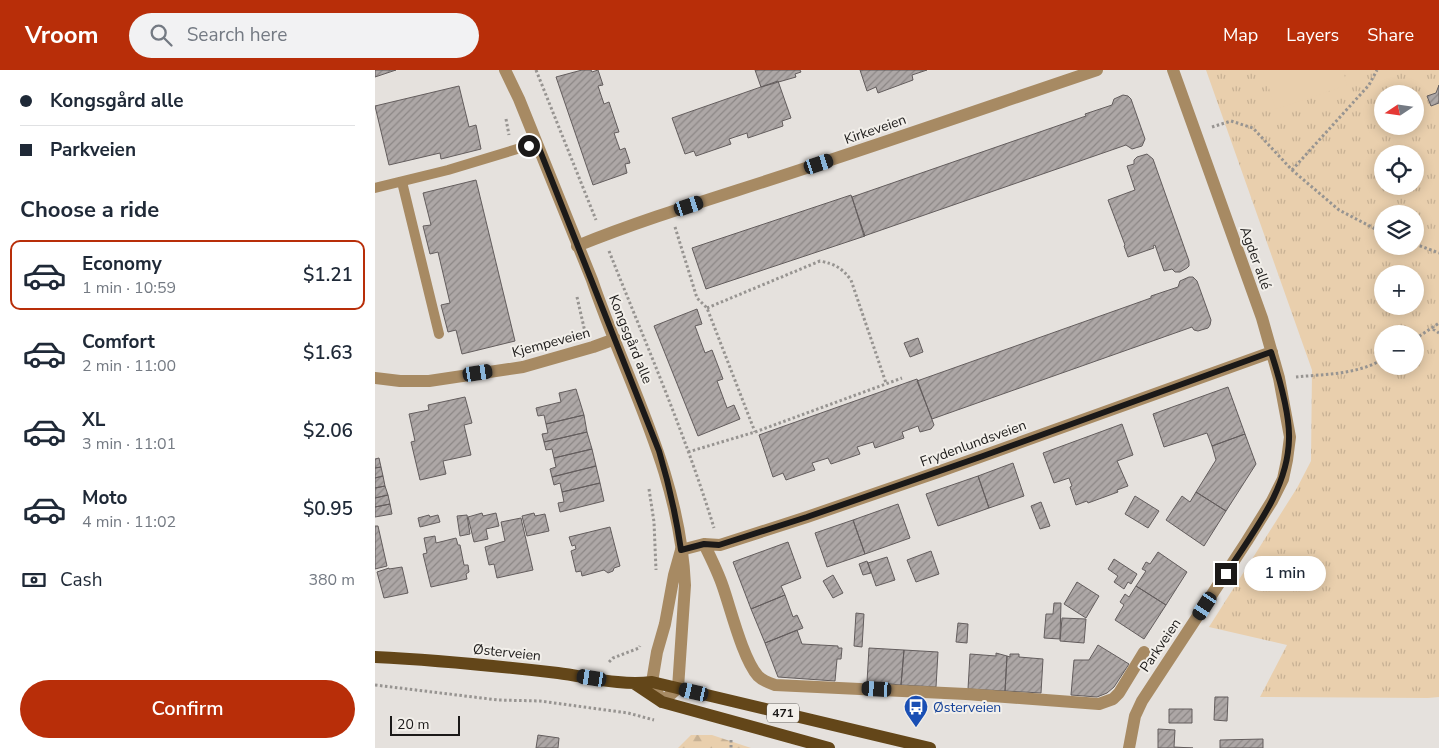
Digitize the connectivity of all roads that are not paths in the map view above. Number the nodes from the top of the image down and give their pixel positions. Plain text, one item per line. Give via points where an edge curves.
1 (505, 70) edge
2 (1097, 70) edge
3 (1173, 70) edge
4 (537, 143) junction
5 (402, 182) junction
6 (375, 188) edge
7 (577, 246) junction
8 (439, 334) dead end
9 (615, 339) junction
10 (1271, 352) junction
11 (375, 378) edge
12 (1287, 460) joint
13 (704, 544) junction
14 (681, 550) junction
15 (1144, 652) dead end
16 (375, 657) edge
17 (652, 682) junction
18 (635, 684) junction
19 (678, 688) junction
20 (662, 702) junction
21 (829, 748) edge
22 (930, 748) edge
23 (1129, 748) edge

1 - 4 street, Kongsgård alle
2 - 7 street, Kirkeveien
3 - 10 street, Agder allé via 1262,318
4 - 5 lane
4 - 7 street, Kongsgård alle
5 - 6 lane
5 - 8 lane
7 - 9 street, Kongsgård alle
9 - 11 street, Kjempeveien via 523,367 429,381
9 - 14 street, Kongsgård alle via 659,451 673,500
10 - 12 street, Agder allé via 1290,438
10 - 13 street, Frydenlundsveien via 946,469 719,545
12 - 23 street, Parkveien via 1283,479 1252,533 1142,701 1135,716
13 - 14 street, Frydenlundsveien
13 - 15 street via 752,667 759,676 775,685 1099,704 1119,693
14 - 17 street, Kongsgård alle
14 - 19 street, Kongsgård alle via 685,585
16 - 18 main road, Østerveien / 471 via 475,664
17 - 18 main road, Østerveien / 471
17 - 19 main road, Østerveien / 471
17 - 20 street
18 - 20 main road, Østerveien / 471
19 - 20 street
19 - 22 main road, Østerveien / 471
20 - 21 main road, Østerveien / 471

